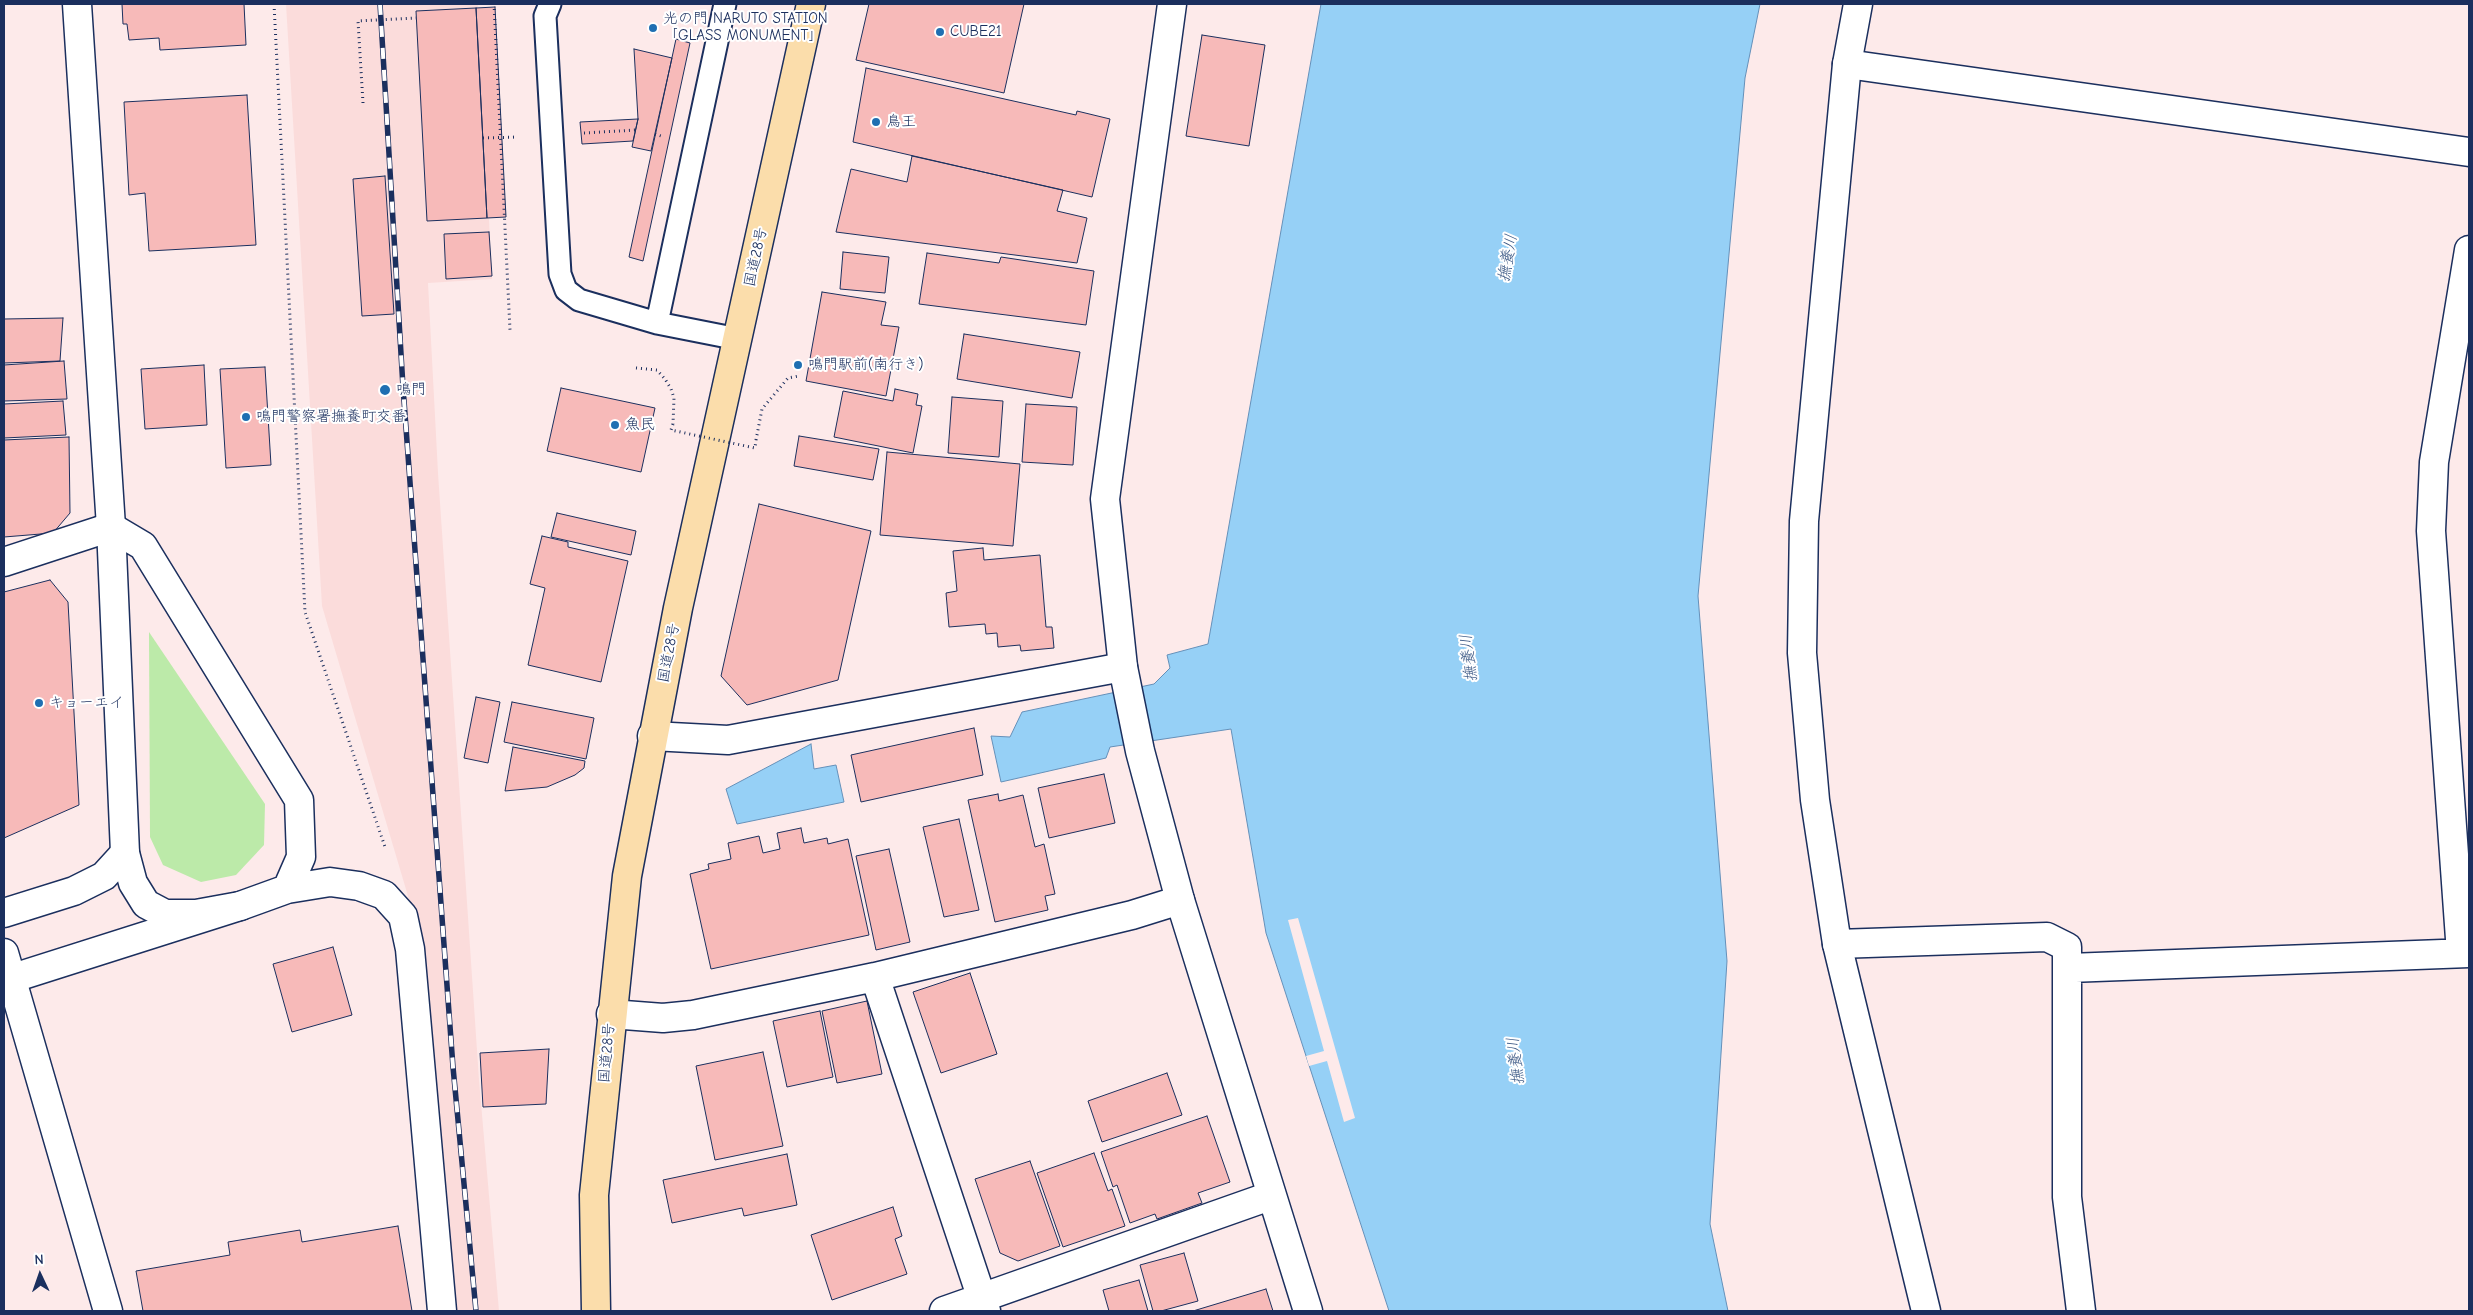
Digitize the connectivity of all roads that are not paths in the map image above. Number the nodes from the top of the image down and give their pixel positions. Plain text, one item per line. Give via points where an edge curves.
1 (78, 4) edge
2 (550, 4) edge
3 (724, 4) edge
4 (811, 4) edge
5 (1172, 4) edge
6 (1858, 4) edge
7 (1847, 64) junction
8 (2469, 152) edge
9 (2469, 250) edge
10 (657, 323) junction
11 (738, 339) junction
12 (111, 527) junction
13 (4, 562) edge
14 (1124, 676) junction
15 (652, 736) junction
16 (125, 853) junction
17 (287, 889) junction
18 (1180, 900) junction
19 (240, 906) junction
20 (4, 914) edge
21 (1837, 944) junction
22 (4, 953) edge
23 (2465, 953) edge
24 (2069, 968) junction
25 (875, 977) junction
26 (7, 980) edge
27 (611, 1014) junction
28 (1270, 1196) junction
29 (984, 1305) edge
30 (108, 1311) edge
31 (442, 1311) edge
32 (596, 1311) edge
33 (944, 1311) edge
34 (1308, 1311) edge
35 (1926, 1311) edge
36 (2080, 1311) edge

1 - 12 street
2 - 10 lane via 545,16 560,274 566,290 580,300
3 - 10 lane
4 - 11 highway, 国道28号
5 - 14 street via 1105,500
6 - 7 street
7 - 8 street
7 - 21 street via 1804,520 1802,654 1815,800
9 - 23 street via 2434,462 2431,532
10 - 11 lane
11 - 15 highway, 国道28号
12 - 13 street
12 - 16 street
12 - 17 street via 143,546 299,800 301,857
14 - 15 street via 728,740
14 - 18 street via 1140,752
15 - 27 highway, 国道28号 via 627,876
16 - 19 street via 133,883 146,904 166,914 196,914
16 - 20 street via 104,876 74,892
17 - 19 street
17 - 31 street via 330,882 359,886 384,895 403,916 410,949
18 - 25 street via 1132,915
18 - 28 street
19 - 26 street
21 - 24 street via 2047,937 2067,947
21 - 35 street
22 - 26 street
23 - 24 street
24 - 36 street via 2067,1197
25 - 27 street via 693,1015 663,1018
25 - 29 street
26 - 30 street
27 - 32 highway, 国道28号 via 594,1194
28 - 29 street
28 - 34 street
29 - 33 street

